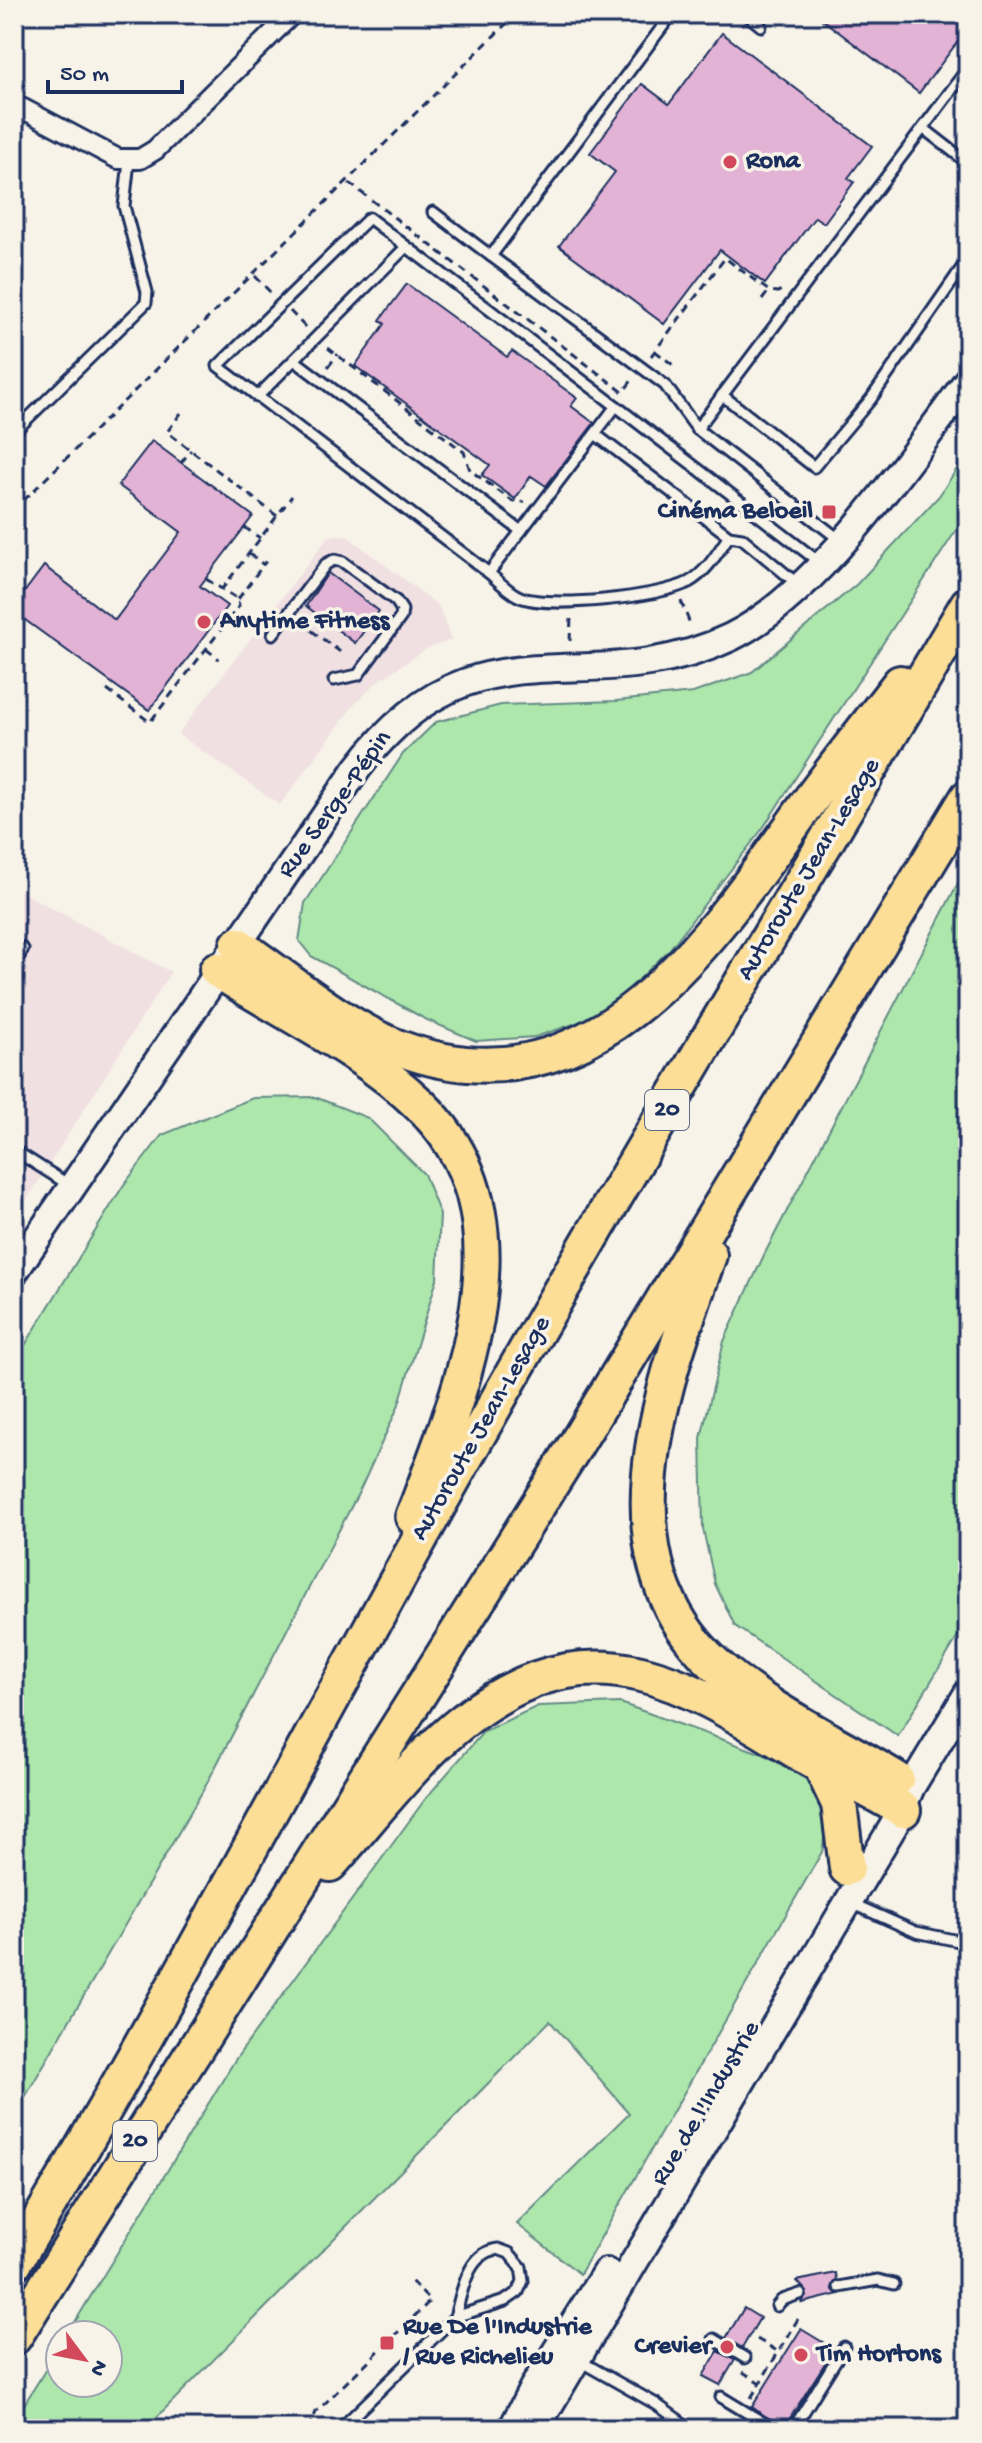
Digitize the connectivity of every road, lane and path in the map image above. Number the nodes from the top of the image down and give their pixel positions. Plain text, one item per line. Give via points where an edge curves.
1 (292, 14) edge
2 (516, 14) edge
3 (672, 14) edge
4 (746, 14) edge
5 (761, 26) dead end
6 (959, 42) dead end
7 (968, 45) edge
8 (968, 68) edge
9 (16, 109) edge
10 (923, 128) junction
11 (129, 161) junction
12 (968, 163) edge
13 (348, 182) junction
14 (433, 212) dead end
15 (406, 247) junction
16 (491, 256) junction
17 (968, 259) edge
18 (254, 275) junction
19 (788, 284) dead end
20 (769, 291) junction
21 (274, 296) dead end
22 (762, 300) dead end
23 (288, 310) dead end
24 (309, 332) dead end
25 (328, 348) dead end
26 (655, 351) junction
27 (338, 354) junction
28 (648, 359) dead end
29 (294, 360) junction
30 (677, 368) dead end
31 (326, 369) dead end
32 (635, 376) dead end
33 (968, 380) edge
34 (722, 395) junction
35 (257, 397) junction
36 (616, 406) junction
37 (181, 413) dead end
38 (697, 429) junction
39 (14, 432) edge
40 (595, 434) junction
41 (191, 450) junction
42 (181, 463) dead end
43 (292, 496) dead end
44 (526, 501) dead end
45 (14, 510) edge
46 (277, 516) junction
47 (244, 527) dead end
48 (521, 531) junction
49 (729, 536) junction
50 (260, 538) junction
51 (842, 541) junction
52 (249, 554) junction
53 (821, 564) junction
54 (489, 573) junction
55 (206, 579) dead end
56 (800, 587) junction
57 (222, 589) junction
58 (968, 594) edge
59 (238, 599) junction
60 (968, 604) edge
61 (684, 608) dead end
62 (218, 617) dead end
63 (294, 617) dead end
64 (226, 622) junction
65 (571, 624) dead end
66 (690, 624) dead end
67 (273, 634) dead end
68 (570, 641) dead end
69 (205, 649) junction
70 (343, 654) dead end
71 (219, 659) dead end
72 (334, 680) dead end
73 (107, 690) dead end
74 (968, 797) edge
75 (14, 944) edge
76 (228, 958) junction
77 (14, 965) edge
78 (14, 1150) edge
79 (71, 1187) junction
80 (733, 1189) junction
81 (14, 1272) edge
82 (374, 1620) junction
83 (968, 1693) edge
84 (821, 1766) junction
85 (900, 1799) junction
86 (847, 1885) junction
87 (968, 1943) edge
88 (258, 1945) junction
89 (14, 2263) edge
90 (410, 2280) dead end
91 (894, 2284) dead end
92 (839, 2287) dead end
93 (800, 2294) dead end
94 (777, 2306) dead end
95 (455, 2317) junction
96 (798, 2319) dead end
97 (14, 2337) edge
98 (714, 2339) dead end
99 (757, 2339) dead end
100 (844, 2347) dead end
101 (779, 2352) junction
102 (745, 2358) dead end
103 (575, 2359) junction
104 (739, 2369) dead end
105 (760, 2383) junction
106 (721, 2397) dead end
107 (746, 2407) dead end
108 (309, 2429) edge
109 (340, 2429) edge
110 (512, 2429) edge
111 (535, 2429) edge
112 (691, 2429) edge
113 (774, 2429) edge
114 (793, 2429) edge

1 - 11 street via 155,150
2 - 13 path
3 - 16 lane
4 - 5 lane
6 - 7 path
8 - 10 lane
9 - 11 street
10 - 12 lane
10 - 34 lane
11 - 39 lane via 124,206 146,303
13 - 18 path
13 - 32 path via 623,392
14 - 16 lane
15 - 29 lane
15 - 35 lane via 369,218 218,366
15 - 36 lane
16 - 38 lane via 665,385
17 - 34 lane via 878,390 814,467
18 - 21 path
18 - 45 path
19 - 20 path via 778,292
20 - 22 path
20 - 26 path via 725,258
23 - 24 path
25 - 27 path
26 - 28 path
26 - 30 path
27 - 31 path
27 - 44 path via 464,452 470,470 512,501
29 - 35 lane
29 - 48 lane
33 - 51 street, Rue Serge-Pépin
34 - 38 lane
35 - 54 lane
36 - 40 lane
36 - 53 lane
37 - 41 path via 167,432
38 - 51 lane
40 - 48 lane
40 - 49 lane
41 - 42 path
41 - 46 path
43 - 46 path
46 - 50 path
47 - 50 path
48 - 54 lane
49 - 54 lane via 696,577 638,596 522,598
49 - 56 lane via 742,538
50 - 52 path
51 - 53 street, Rue Serge-Pépin
52 - 57 path
52 - 59 path via 265,563
53 - 56 street, Rue Serge-Pépin
55 - 57 path
56 - 76 street, Rue Serge-Pépin via 751,626 692,652 620,665 494,672 422,702 367,755
57 - 59 path
58 - 76 highway via 693,954 643,1003 582,1041 510,1062 421,1056
59 - 64 path via 239,606
60 - 82 highway, Autoroute Jean-Lesage / 20 via 575,1266
61 - 66 path
62 - 64 path
63 - 70 path
64 - 69 path
65 - 68 path
67 - 72 lane via 331,560 343,562 396,601 401,617 358,675
69 - 71 path
69 - 73 path via 150,722
74 - 80 highway, 20
75 - 77 lane via 23,949
76 - 79 street, Rue Serge-Pépin
76 - 82 highway via 420,1104 459,1158 477,1208 482,1273 467,1357
78 - 79 lane
79 - 81 street, Rue Serge-Pépin
80 - 85 highway via 658,1418 648,1496 658,1568 676,1615 715,1664
80 - 88 highway, 20
82 - 89 highway, Autoroute Jean-Lesage / 20 via 159,2016
83 - 85 street, Rue de l'Industrie
84 - 85 highway
84 - 86 highway via 839,1804
84 - 88 highway via 701,1694 657,1676 587,1669 536,1681 489,1702 460,1725
85 - 86 street, Rue de l'Industrie
86 - 87 lane via 916,1932
86 - 103 street, Rue de l'Industrie
86 - 110 street, Rue de l'Industrie
88 - 97 highway, 20
90 - 108 path via 430,2301 316,2412
91 - 92 lane via 878,2280
93 - 94 lane
95 - 95 lane via 518,2292 523,2274 513,2256 498,2249 479,2257 466,2278
95 - 109 lane
96 - 101 path
98 - 102 lane
99 - 101 path
100 - 114 lane
101 - 105 path
103 - 111 street, Rue de l'Industrie
103 - 112 lane
104 - 105 path
105 - 107 path
106 - 113 lane

